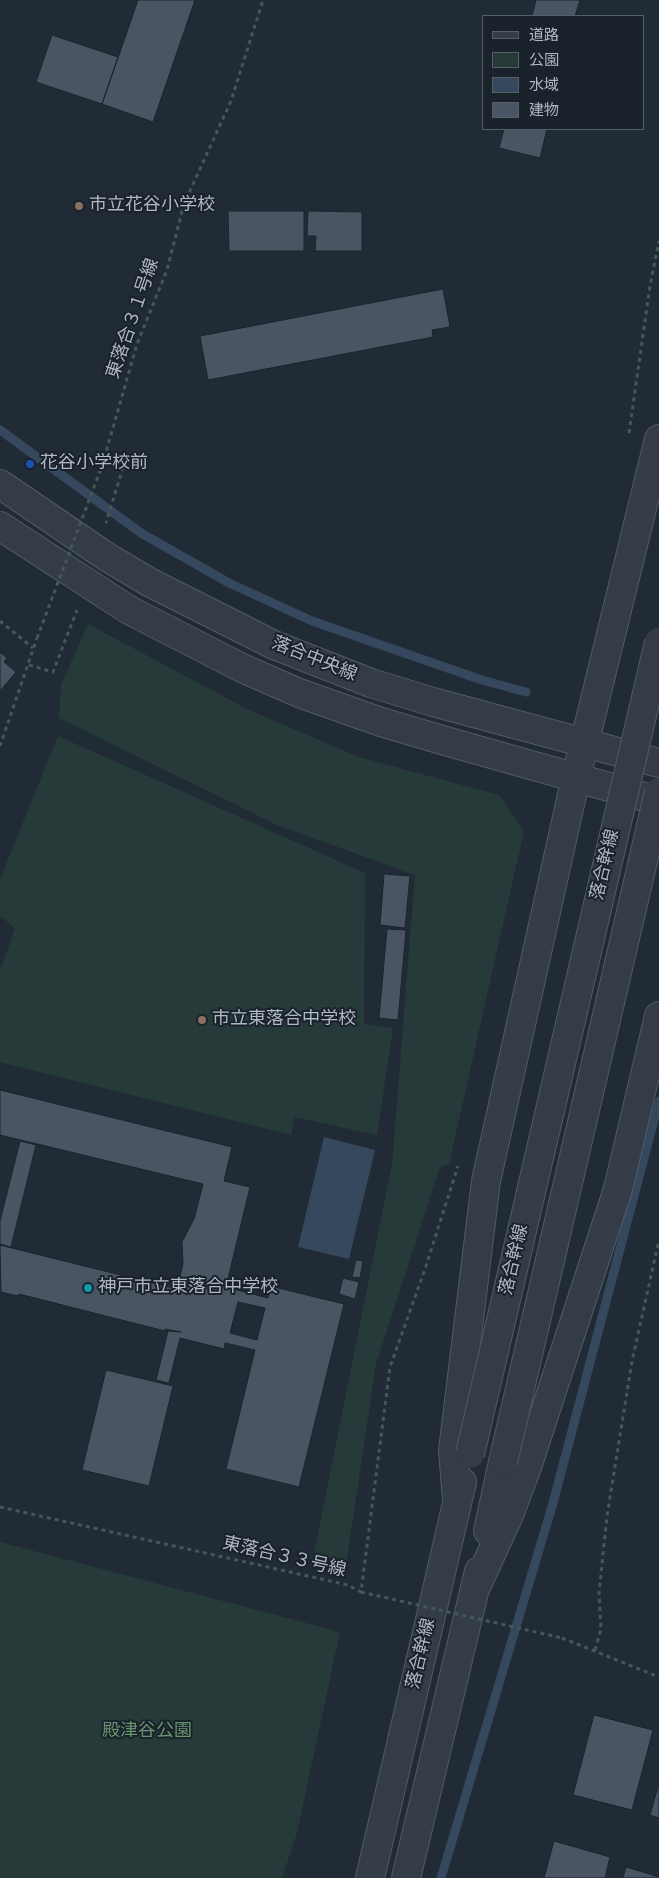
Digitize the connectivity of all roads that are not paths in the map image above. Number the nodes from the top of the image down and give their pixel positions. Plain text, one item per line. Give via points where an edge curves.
1 (659, 440) edge
2 (0, 484) edge
3 (0, 526) edge
4 (659, 642) edge
5 (585, 742) junction
6 (659, 763) edge
7 (576, 778) junction
8 (659, 792) edge
9 (659, 801) edge
10 (659, 1016) edge
11 (458, 1500) junction
12 (476, 1587) junction
13 (370, 1878) edge
14 (406, 1878) edge

1 - 5 street
2 - 5 street, 落合中央線 via 149,582 274,645 398,691
3 - 7 street, 落合中央線 via 128,610 275,682 381,722
4 - 11 street, 落合幹線, bridge
5 - 6 street, 落合中央線
5 - 7 street
7 - 9 street, 落合中央線
7 - 11 street via 486,1181 453,1450
8 - 12 street, 落合幹線, bridge
10 - 12 street via 618,1189 527,1467
11 - 13 street, 落合幹線
12 - 14 street, 落合幹線

